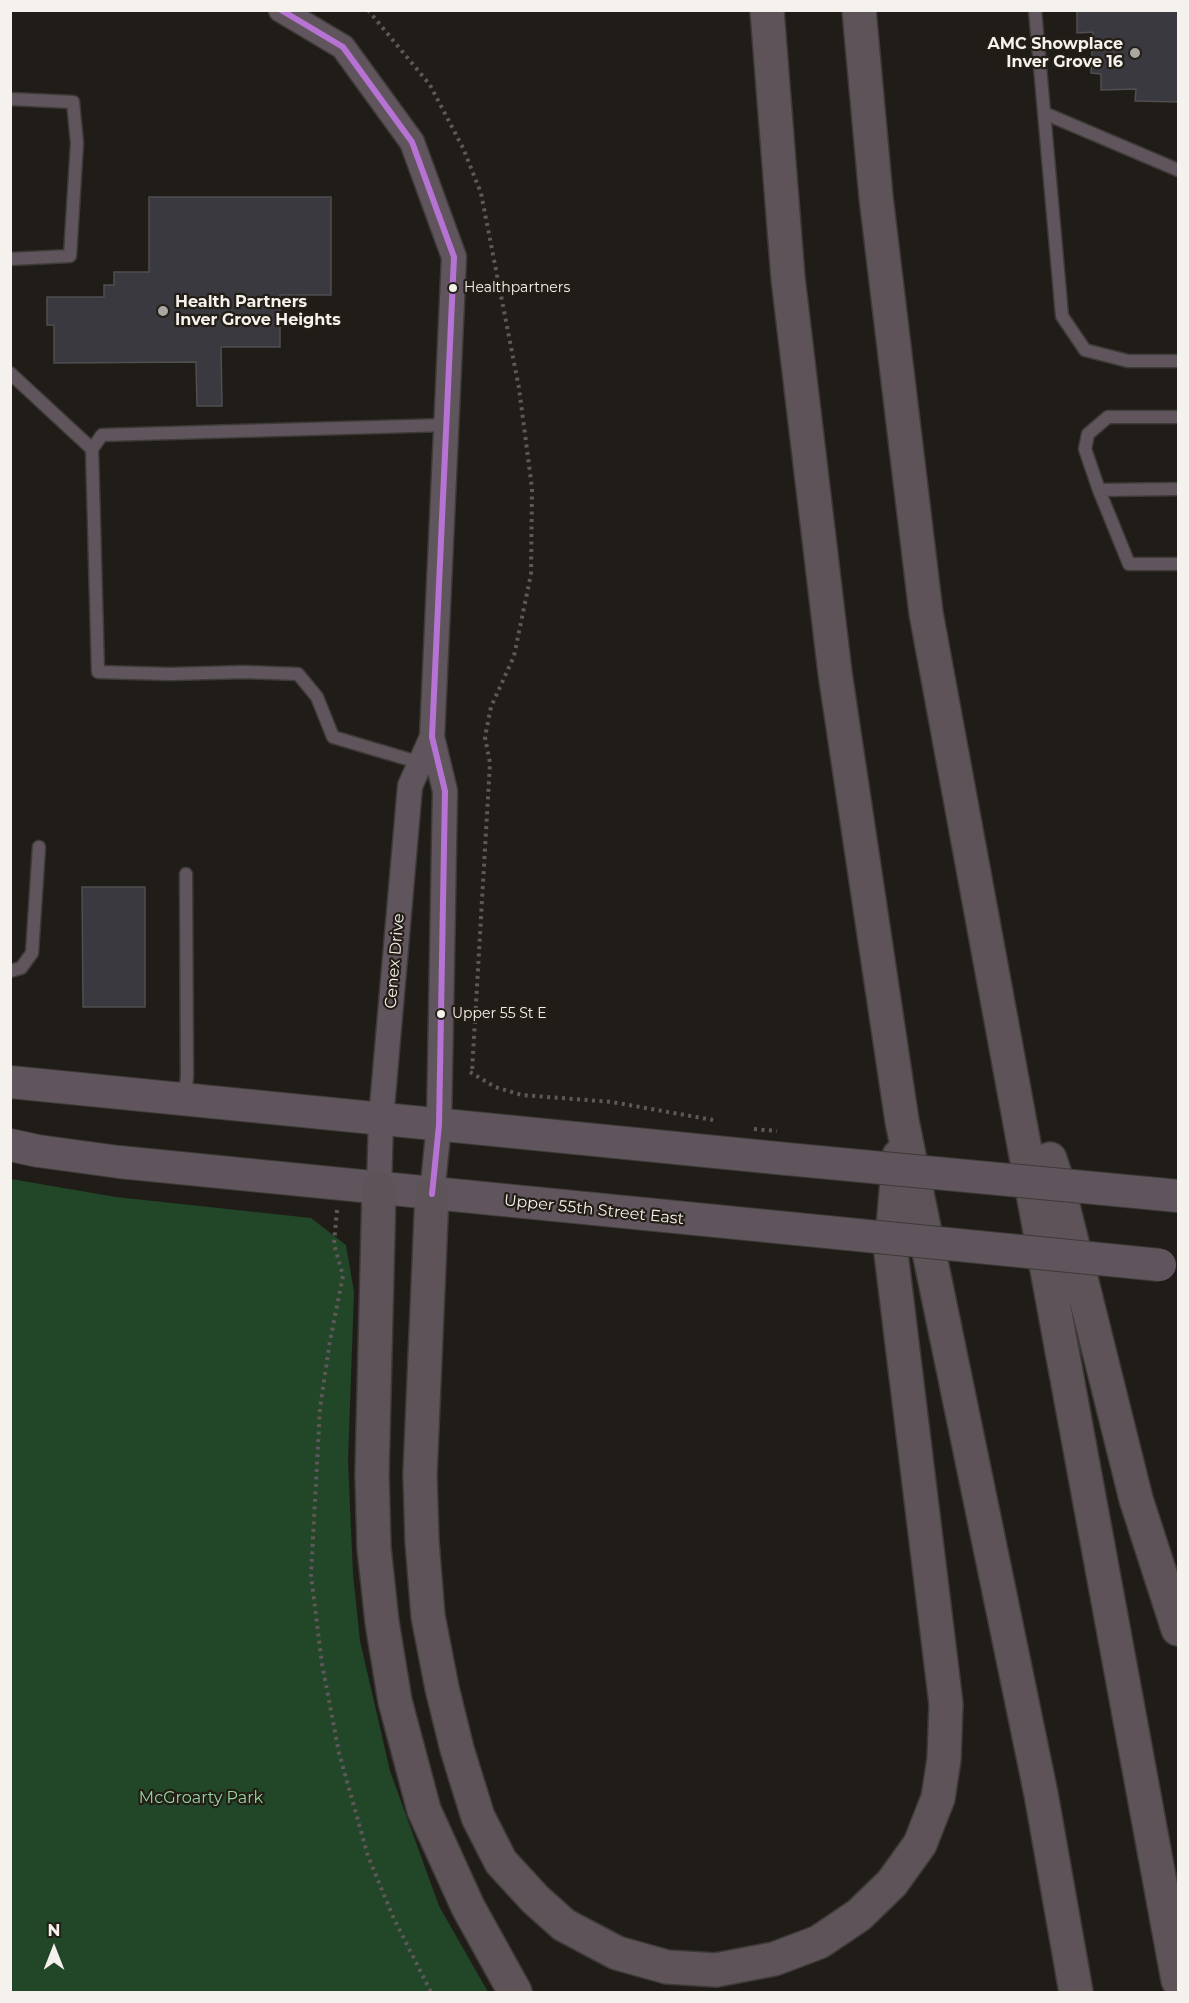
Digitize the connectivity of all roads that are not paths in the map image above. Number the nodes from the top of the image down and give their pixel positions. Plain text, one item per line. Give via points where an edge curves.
1 (281, 10) edge
2 (766, 10) edge
3 (859, 10) edge
4 (1035, 10) edge
5 (10, 99) edge
6 (1044, 113) junction
7 (1179, 170) edge
8 (10, 259) edge
9 (1179, 361) edge
10 (10, 373) edge
11 (1179, 417) edge
12 (446, 425) junction
13 (92, 449) junction
14 (1179, 489) edge
15 (1099, 490) junction
16 (1179, 564) edge
17 (432, 737) junction
18 (421, 763) junction
19 (39, 847) dead end
20 (186, 874) dead end
21 (10, 971) edge
22 (1001, 1014) junction
23 (10, 1082) edge
24 (185, 1099) junction
25 (381, 1119) junction
26 (902, 1121) junction
27 (439, 1125) junction
28 (10, 1145) edge
29 (379, 1189) junction
30 (432, 1194) junction
31 (1179, 1196) edge
32 (1169, 1266) edge
33 (1179, 1629) edge
34 (1179, 1980) edge
35 (515, 1992) edge
36 (1076, 1992) edge

1 - 12 street, Cenex Drive via 343,47 412,142 454,257
2 - 26 highway via 788,278 835,673
3 - 22 highway via 876,197 926,613
4 - 6 lane
5 - 8 lane via 73,102 77,143 70,256
6 - 7 lane
6 - 9 lane via 1062,316 1085,351 1128,361
10 - 13 lane
11 - 15 lane via 1108,417 1088,434 1085,449
12 - 13 lane via 102,435
12 - 17 street, Cenex Drive
13 - 18 lane via 98,672 298,675 317,697 333,736
14 - 15 lane
15 - 16 lane via 1129,564
17 - 18 street, Cenex Drive
17 - 27 street, Cenex Drive via 445,791
18 - 25 street, Cenex Drive via 410,786
19 - 21 lane via 32,953 21,968
20 - 24 lane
22 - 33 highway via 1056,1178 1136,1499
22 - 34 highway
23 - 24 street
24 - 25 street
25 - 27 street
25 - 29 street, Cenex Drive
26 - 30 highway via 891,1253 946,1704 938,1798 920,1844 892,1883 859,1915 819,1942 774,1959 716,1970 667,1966 617,1953 564,1925 501,1862 478,1817 442,1688 429,1616 422,1541 420,1473
26 - 36 highway via 1041,1794
27 - 30 street, Cenex Drive
27 - 31 street, bridge
28 - 29 street, Upper 55th Street East via 119,1162
29 - 30 street, Upper 55th Street East
29 - 35 highway via 372,1473 374,1548 383,1633 395,1701 424,1810 468,1907
30 - 32 street, Upper 55th Street East, bridge

